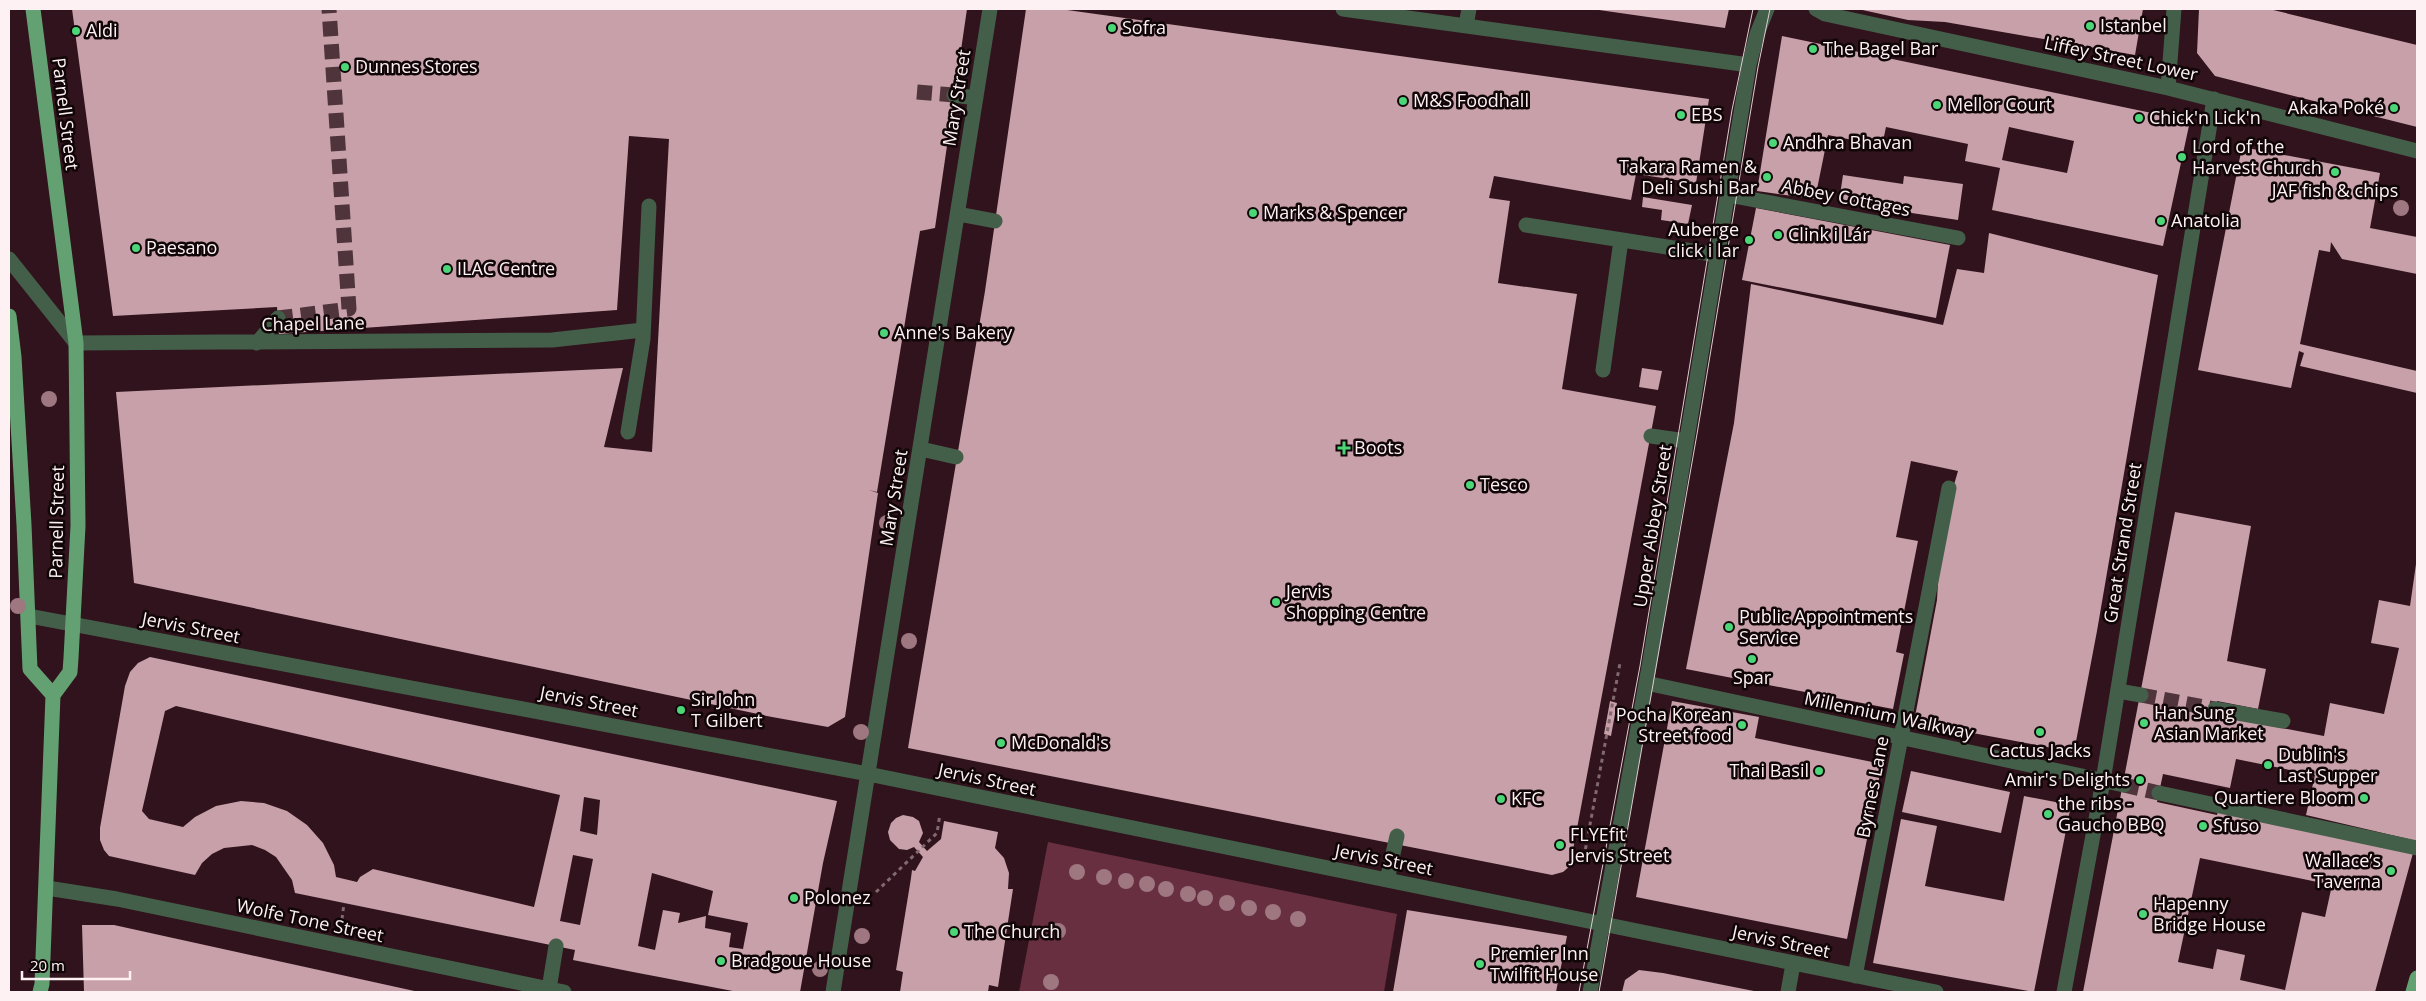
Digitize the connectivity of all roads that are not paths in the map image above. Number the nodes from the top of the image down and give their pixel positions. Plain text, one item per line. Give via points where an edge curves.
1 (33, 9) edge
2 (990, 9) edge
3 (1343, 9) edge
4 (1469, 9) edge
5 (1767, 9) edge
6 (1816, 9) edge
7 (2174, 9) edge
8 (1466, 25) junction
9 (1749, 65) junction
10 (2168, 88) junction
11 (954, 95) tunnel mouth
12 (976, 98) junction
13 (2214, 99) junction
14 (2417, 151) edge
15 (1728, 195) junction
16 (649, 206) dead end
17 (958, 214) junction
18 (995, 221) dead end
19 (1526, 225) dead end
20 (1958, 238) dead end
21 (1621, 240) junction
22 (1718, 255) junction
23 (9, 258) edge
24 (9, 316) edge
25 (278, 318) tunnel mouth
26 (643, 330) junction
27 (257, 343) junction
28 (76, 344) junction
29 (1603, 370) dead end
30 (628, 432) dead end
31 (1651, 436) dead end
32 (1686, 441) junction
33 (920, 449) junction
34 (956, 457) dead end
35 (1949, 488) dead end
36 (29, 616) junction
37 (72, 625) junction
38 (1646, 683) junction
39 (2118, 691) junction
40 (54, 696) junction
41 (2141, 696) tunnel mouth
42 (2215, 709) tunnel mouth
43 (2283, 721) dead end
44 (1902, 737) junction
45 (868, 774) junction
46 (2103, 781) junction
47 (2124, 785) tunnel mouth
48 (2159, 793) tunnel mouth
49 (1397, 836) dead end
50 (2417, 848) edge
51 (1387, 880) junction
52 (47, 888) junction
53 (1602, 923) junction
54 (556, 946) dead end
55 (1793, 964) junction
56 (1855, 976) junction
57 (2417, 978) edge
58 (548, 989) junction
59 (40, 992) edge
60 (564, 992) edge
61 (833, 992) edge
62 (1590, 992) edge
63 (1788, 992) edge
64 (1936, 992) edge
65 (2064, 992) edge
66 (2413, 992) edge

1 - 28 main road, Parnell Street
2 - 12 street, Mary Street
3 - 8 street
4 - 8 street
5 - 9 street, Upper Abbey Street
6 - 10 street, Liffey Street Lower via 1825,14
7 - 10 street
8 - 9 street
9 - 15 street, Upper Abbey Street
10 - 13 street, Liffey Street Lower
11 - 12 street
12 - 17 street, Mary Street
13 - 14 street, Liffey Street Lower
13 - 39 street, Great Strand Street
15 - 20 street, Abbey Cottages
15 - 22 street, Upper Abbey Street
16 - 26 street
17 - 18 street
17 - 33 street, Mary Street
19 - 21 street
21 - 22 street
21 - 29 street
22 - 32 street, Upper Abbey Street
23 - 28 street
24 - 36 main road, Parnell Street
25 - 27 street
26 - 27 street, Chapel Lane via 552,340
26 - 30 street
27 - 28 street, Chapel Lane
28 - 37 main road, Parnell Street via 78,526
31 - 32 street
32 - 38 street, Upper Abbey Street
33 - 34 street
33 - 45 street, Mary Street
35 - 44 street, Byrnes Lane
36 - 37 street, Jervis Street
36 - 40 main road, Parnell Street via 30,669
37 - 40 main road, Parnell Street via 70,672
37 - 45 street, Jervis Street
38 - 44 street, Millennium Walkway
38 - 53 street, Upper Abbey Street
39 - 41 street
39 - 46 street, Great Strand Street
40 - 52 main road
42 - 43 street
44 - 46 street, Millennium Walkway
44 - 56 street, Byrnes Lane
45 - 51 street, Jervis Street
45 - 61 street, Mary Street
46 - 47 street, Millennium Walkway
46 - 65 street, Great Strand Street
48 - 50 street
49 - 51 street
51 - 53 street, Jervis Street
52 - 58 street, Wolfe Tone Street via 117,899
52 - 59 main road
53 - 55 street, Jervis Street
53 - 62 street, Upper Abbey Street
54 - 58 street
55 - 56 street, Jervis Street
55 - 63 street
56 - 64 street, Jervis Street
57 - 66 main road
58 - 60 street, Wolfe Tone Street

